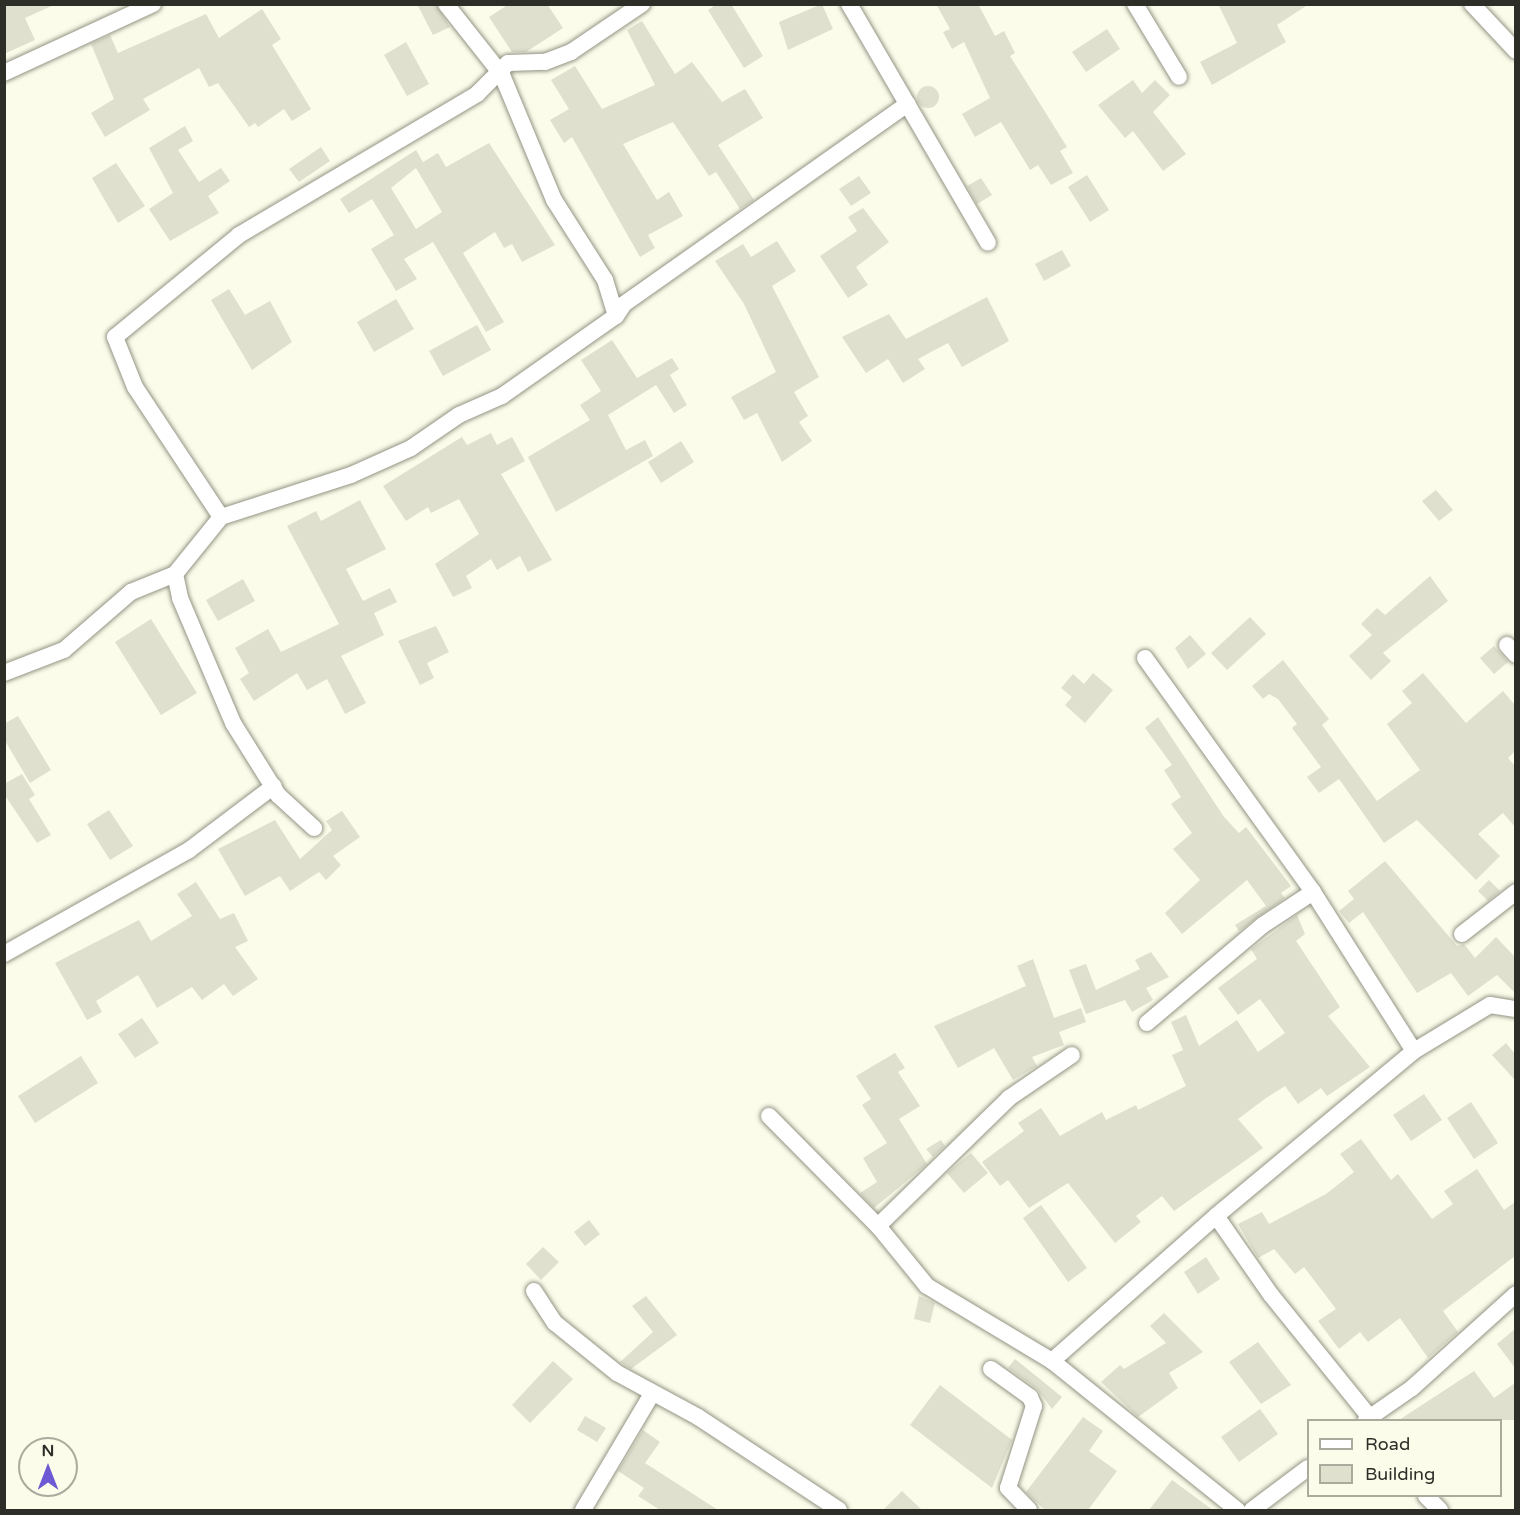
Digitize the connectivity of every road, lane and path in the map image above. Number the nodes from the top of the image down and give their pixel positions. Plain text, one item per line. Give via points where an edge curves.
1 (153, 4) edge
2 (446, 4) edge
3 (642, 4) edge
4 (849, 4) edge
5 (1135, 4) edge
6 (1472, 4) edge
7 (1515, 51) edge
8 (500, 72) junction
9 (4, 73) edge
10 (1179, 76) dead end
11 (908, 104) junction
12 (988, 243) dead end
13 (616, 316) junction
14 (221, 517) junction
15 (174, 574) junction
16 (1145, 658) dead end
17 (4, 674) edge
18 (274, 786) junction
19 (314, 828) dead end
20 (1313, 891) junction
21 (1515, 892) edge
22 (1462, 934) dead end
23 (4, 954) edge
24 (1515, 1009) edge
25 (1147, 1023) dead end
26 (1414, 1051) junction
27 (1072, 1054) dead end
28 (769, 1116) dead end
29 (1216, 1216) junction
30 (878, 1226) junction
31 (534, 1290) dead end
32 (1515, 1294) edge
33 (1052, 1361) junction
34 (991, 1369) dead end
35 (652, 1394) junction
36 (1369, 1419) edge
37 (1307, 1469) edge
38 (1427, 1497) edge
39 (583, 1510) edge
40 (837, 1510) edge
41 (1029, 1510) edge
42 (1237, 1510) edge
43 (1252, 1510) edge
44 (1440, 1510) edge

1 - 9 street
2 - 8 street
3 - 8 street via 571,52
4 - 11 street
5 - 10 street
6 - 7 street
8 - 13 street via 554,200 605,280
8 - 14 street via 411,136 239,235 115,337 135,387
11 - 12 street
11 - 13 street via 624,304
13 - 14 street via 502,396 459,415 411,448 351,475
14 - 15 street
15 - 17 street via 131,592 64,650
15 - 18 street via 233,723
16 - 20 street
18 - 19 street
18 - 23 street via 189,850
20 - 25 street via 1263,925
20 - 26 street
21 - 22 street
24 - 26 street via 1490,1005
26 - 29 street
27 - 30 street via 1009,1098
28 - 30 street
29 - 33 street
29 - 36 street via 1271,1296
30 - 33 street via 927,1286
31 - 35 street via 555,1323 581,1347
32 - 36 street via 1412,1388
33 - 42 street
34 - 41 street via 1030,1397 1034,1406 1008,1488
35 - 39 street
35 - 40 street via 708,1424
37 - 43 street
38 - 44 street

